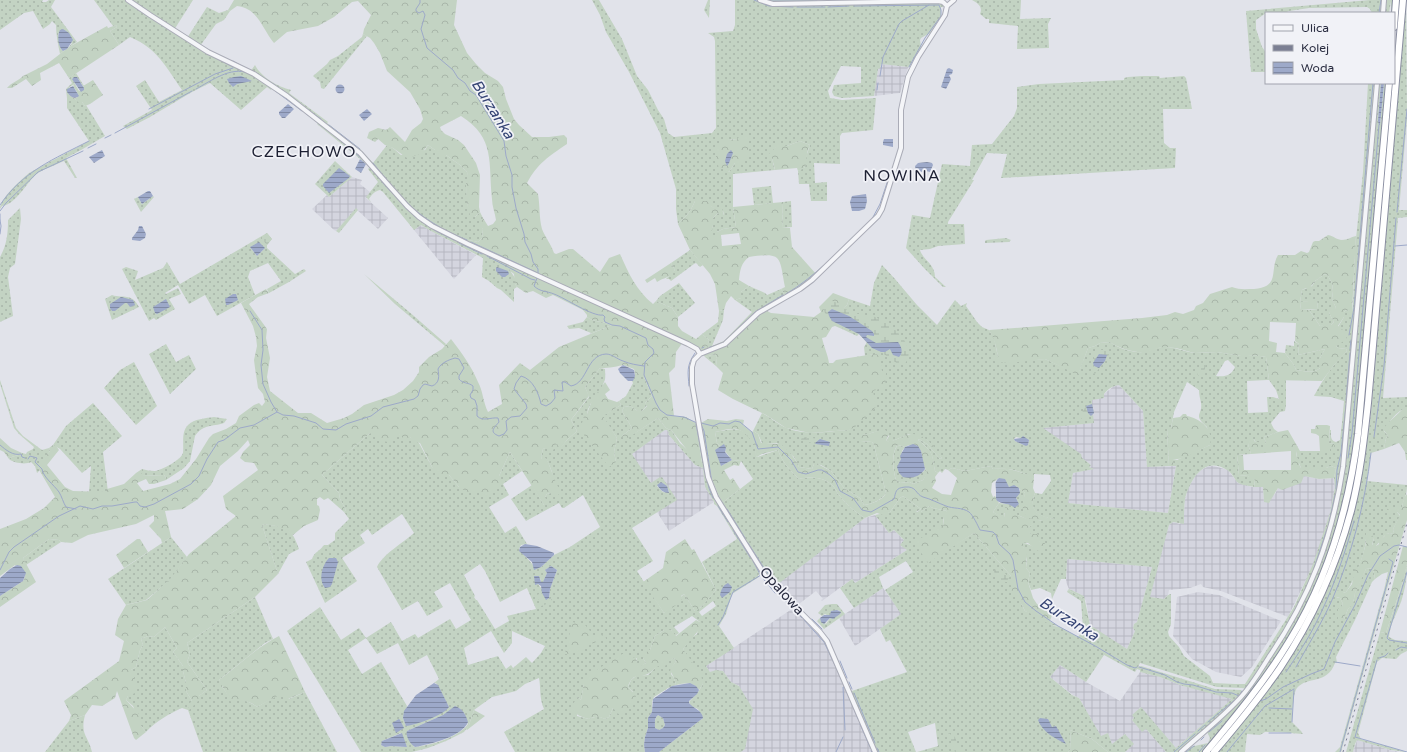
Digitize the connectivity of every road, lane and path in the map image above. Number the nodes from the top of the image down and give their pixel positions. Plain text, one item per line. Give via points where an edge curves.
1 (128, 0) edge
2 (760, 0) edge
3 (954, 0) edge
4 (1384, 0) edge
5 (1396, 0) edge
6 (1403, 0) edge
7 (946, 6) junction
8 (1383, 12) edge
9 (1395, 14) edge
10 (1377, 84) edge
11 (1389, 84) edge
12 (700, 354) junction
13 (875, 752) edge
14 (1181, 752) edge
15 (1206, 752) edge
16 (1214, 752) edge

1 - 12 street via 208,52 254,74 287,96 360,153 407,206 426,222 454,238 688,344
2 - 7 street via 773,4 938,1
3 - 7 street
4 - 8 street
5 - 9 highway
6 - 16 highway via 1368,403 1351,511 1332,571 1304,630 1266,688
7 - 12 street via 945,15 908,77 901,110 900,153 878,216 809,282 758,313 725,344
10 - 14 street via 1345,455 1338,499 1325,548 1306,594 1279,643 1242,696
11 - 15 highway via 1358,434 1344,513 1328,562 1300,624 1264,680
12 - 13 street, Opalowa via 693,362 691,372 708,477 716,497 766,577 829,644

